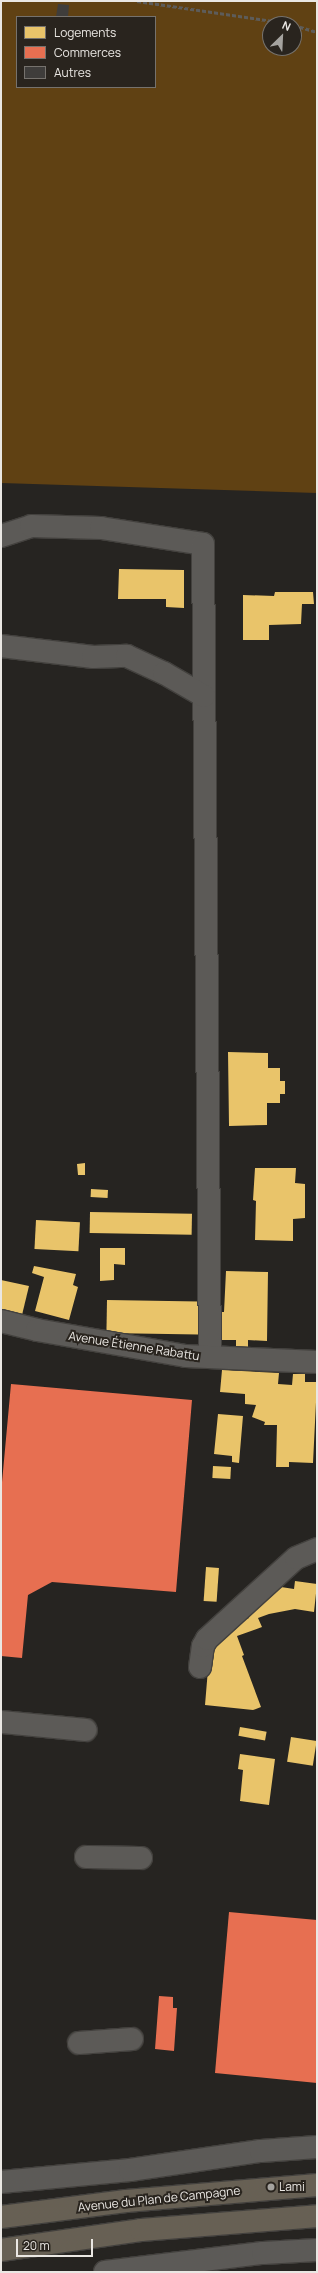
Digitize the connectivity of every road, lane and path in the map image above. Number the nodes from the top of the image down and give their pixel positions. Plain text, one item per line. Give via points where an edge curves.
1 (137, 1) edge
2 (262, 19) edge
3 (302, 27) edge
4 (317, 32) edge
5 (1, 536) edge
6 (1, 646) edge
7 (204, 696) junction
8 (1, 1321) edge
9 (210, 1357) junction
10 (317, 1362) edge
11 (317, 1549) edge
12 (200, 1666) dead end
13 (1, 1722) edge
14 (86, 1730) dead end
15 (86, 1857) dead end
16 (141, 1858) dead end
17 (132, 2039) dead end
18 (79, 2042) dead end
19 (317, 2147) edge
20 (1, 2182) edge
21 (317, 2185) edge
22 (317, 2216) edge
23 (1, 2217) edge
24 (1, 2250) edge
25 (317, 2250) edge
26 (206, 2266) edge
27 (105, 2272) edge

1 - 2 path
3 - 4 path
5 - 7 street via 31,526 101,528 203,544
6 - 7 street via 92,657 127,656
7 - 9 street
8 - 9 street, Avenue Étienne Rabattu via 37,1330 186,1356
9 - 10 street, Avenue Étienne Rabattu
11 - 12 street via 296,1558 207,1639 203,1646
13 - 14 street
15 - 16 street
17 - 18 street
19 - 20 street via 261,2151 130,2170
21 - 23 main road, Avenue du Plan de Campagne via 126,2201
22 - 24 main road via 141,2230
25 - 26 street
26 - 27 street

